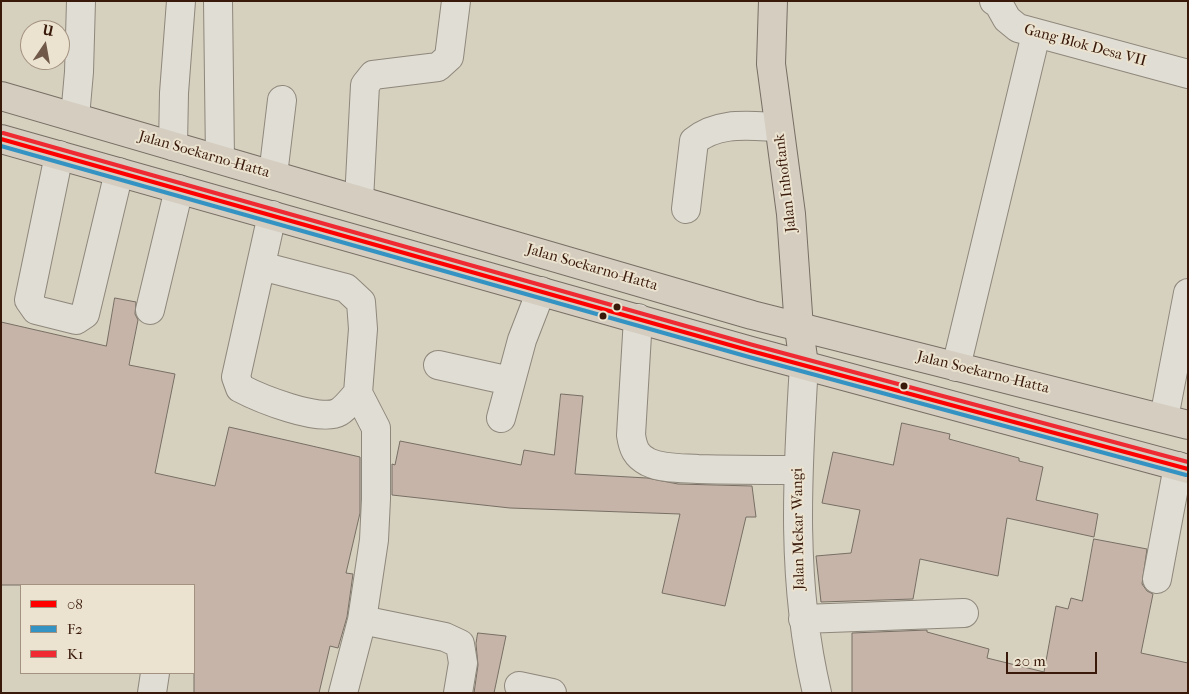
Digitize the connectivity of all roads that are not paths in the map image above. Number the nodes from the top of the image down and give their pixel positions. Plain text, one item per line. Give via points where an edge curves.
1 (81, 1) edge
2 (181, 1) edge
3 (218, 1) edge
4 (456, 1) edge
5 (774, 1) edge
6 (994, 1) edge
7 (1036, 34) junction
8 (1188, 74) edge
9 (1, 96) edge
10 (282, 100) dead end
11 (75, 117) junction
12 (779, 126) junction
13 (1, 138) edge
14 (173, 146) junction
15 (60, 155) junction
16 (220, 159) junction
17 (119, 172) junction
18 (273, 175) junction
19 (179, 189) junction
20 (359, 200) junction
21 (686, 208) dead end
22 (272, 215) junction
23 (261, 266) junction
24 (541, 291) junction
25 (1188, 293) edge
26 (150, 310) dead end
27 (638, 318) junction
28 (799, 328) junction
29 (438, 364) dead end
30 (804, 365) junction
31 (956, 367) junction
32 (510, 381) junction
33 (358, 393) junction
34 (501, 418) dead end
35 (1176, 421) edge
36 (1183, 468) edge
37 (798, 470) junction
38 (1157, 579) dead end
39 (964, 613) dead end
40 (803, 619) junction
41 (362, 620) junction
42 (155, 674) edge
43 (519, 686) dead end
44 (152, 693) edge
45 (343, 693) edge
46 (458, 693) edge
47 (552, 693) edge
48 (817, 693) edge

1 - 11 street
2 - 14 street
3 - 16 street
4 - 20 street via 448,57 444,63 438,67 374,75 365,85
5 - 12 main road, Jalan Inhoftank via 771,64
6 - 7 street, Gang Blok Desa VII via 1018,28
7 - 8 street, Gang Blok Desa VII
7 - 31 street
9 - 11 main road, Jalan Soekarno-Hatta
10 - 18 street
11 - 14 main road, Jalan Soekarno-Hatta
12 - 21 street via 723,128 706,132 694,141
12 - 28 main road, Jalan Inhoftank via 791,214
13 - 15 main road
14 - 16 main road, Jalan Soekarno-Hatta
15 - 17 main road
15 - 17 street via 29,300 36,310 76,320 85,314
16 - 18 main road, Jalan Soekarno-Hatta
17 - 19 main road
18 - 20 main road, Jalan Soekarno-Hatta
19 - 22 main road
19 - 26 street
20 - 28 main road, Jalan Soekarno-Hatta
22 - 23 street
22 - 24 main road
23 - 33 street via 346,288 361,302 363,328
23 - 33 street via 236,377 240,388 260,399 325,416 339,412
24 - 27 main road
24 - 32 street
25 - 35 street
27 - 30 main road
27 - 37 street via 631,435 633,450 641,458 671,467
28 - 30 main road, Jalan Inhoftank
28 - 31 main road, Jalan Soekarno-Hatta
29 - 32 street
30 - 36 main road
30 - 37 street, Jalan Mekar Wangi
31 - 35 main road, Jalan Soekarno-Hatta
32 - 34 street
33 - 41 street via 376,428 374,540
36 - 38 street
37 - 40 street, Jalan Mekar Wangi
39 - 40 street
40 - 48 street, Jalan Mekar Wangi
41 - 45 street
41 - 46 street via 444,637 460,644 462,663
42 - 44 street
43 - 47 street

